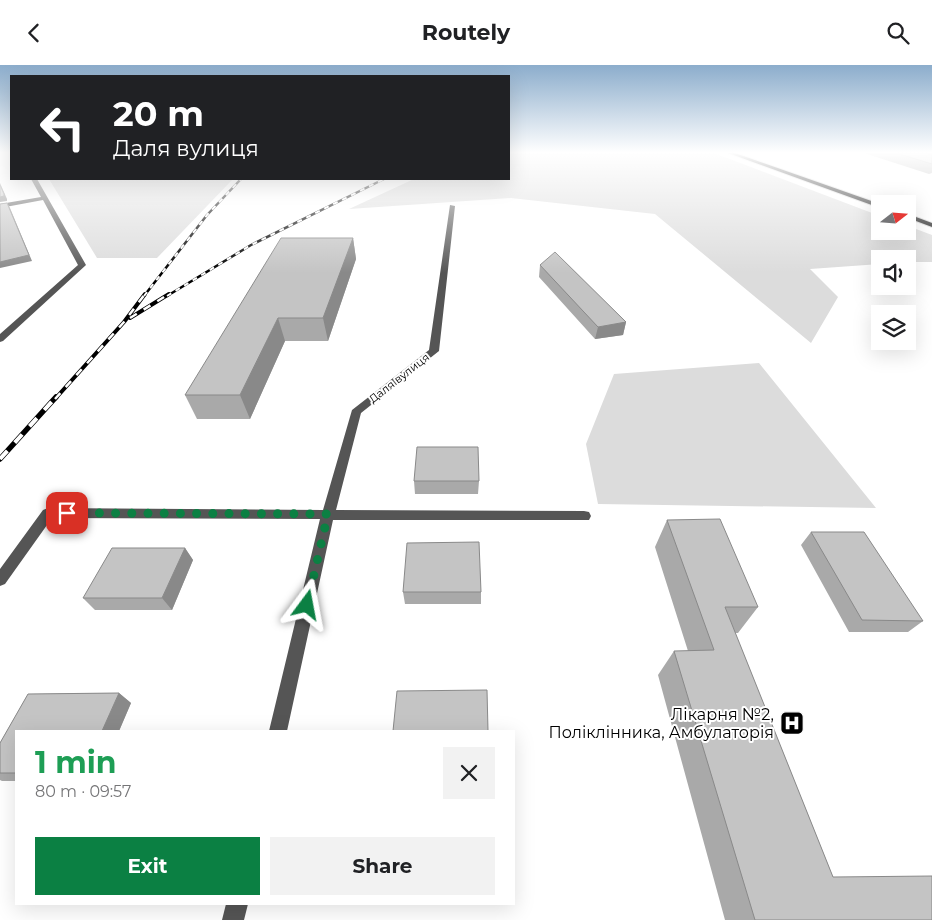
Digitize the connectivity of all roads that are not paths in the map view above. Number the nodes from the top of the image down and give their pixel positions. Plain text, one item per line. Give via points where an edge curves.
1 (41, 193) edge
2 (841, 193) edge
3 (43, 198) junction
4 (871, 204) edge
5 (0, 206) edge
6 (452, 207) dead end
7 (916, 219) edge
8 (932, 225) edge
9 (0, 339) edge
10 (328, 514) junction
11 (584, 516) dead end
12 (0, 580) edge
13 (278, 730) edge
14 (237, 905) edge
15 (234, 920) edge

1 - 3 street
2 - 4 main road
3 - 5 street
3 - 9 street via 82,265
6 - 10 street, Даля вулиця via 434,351 356,412
7 - 8 main road
10 - 11 street
10 - 12 street via 48,513
10 - 13 street, Даля вулиця
14 - 15 street

